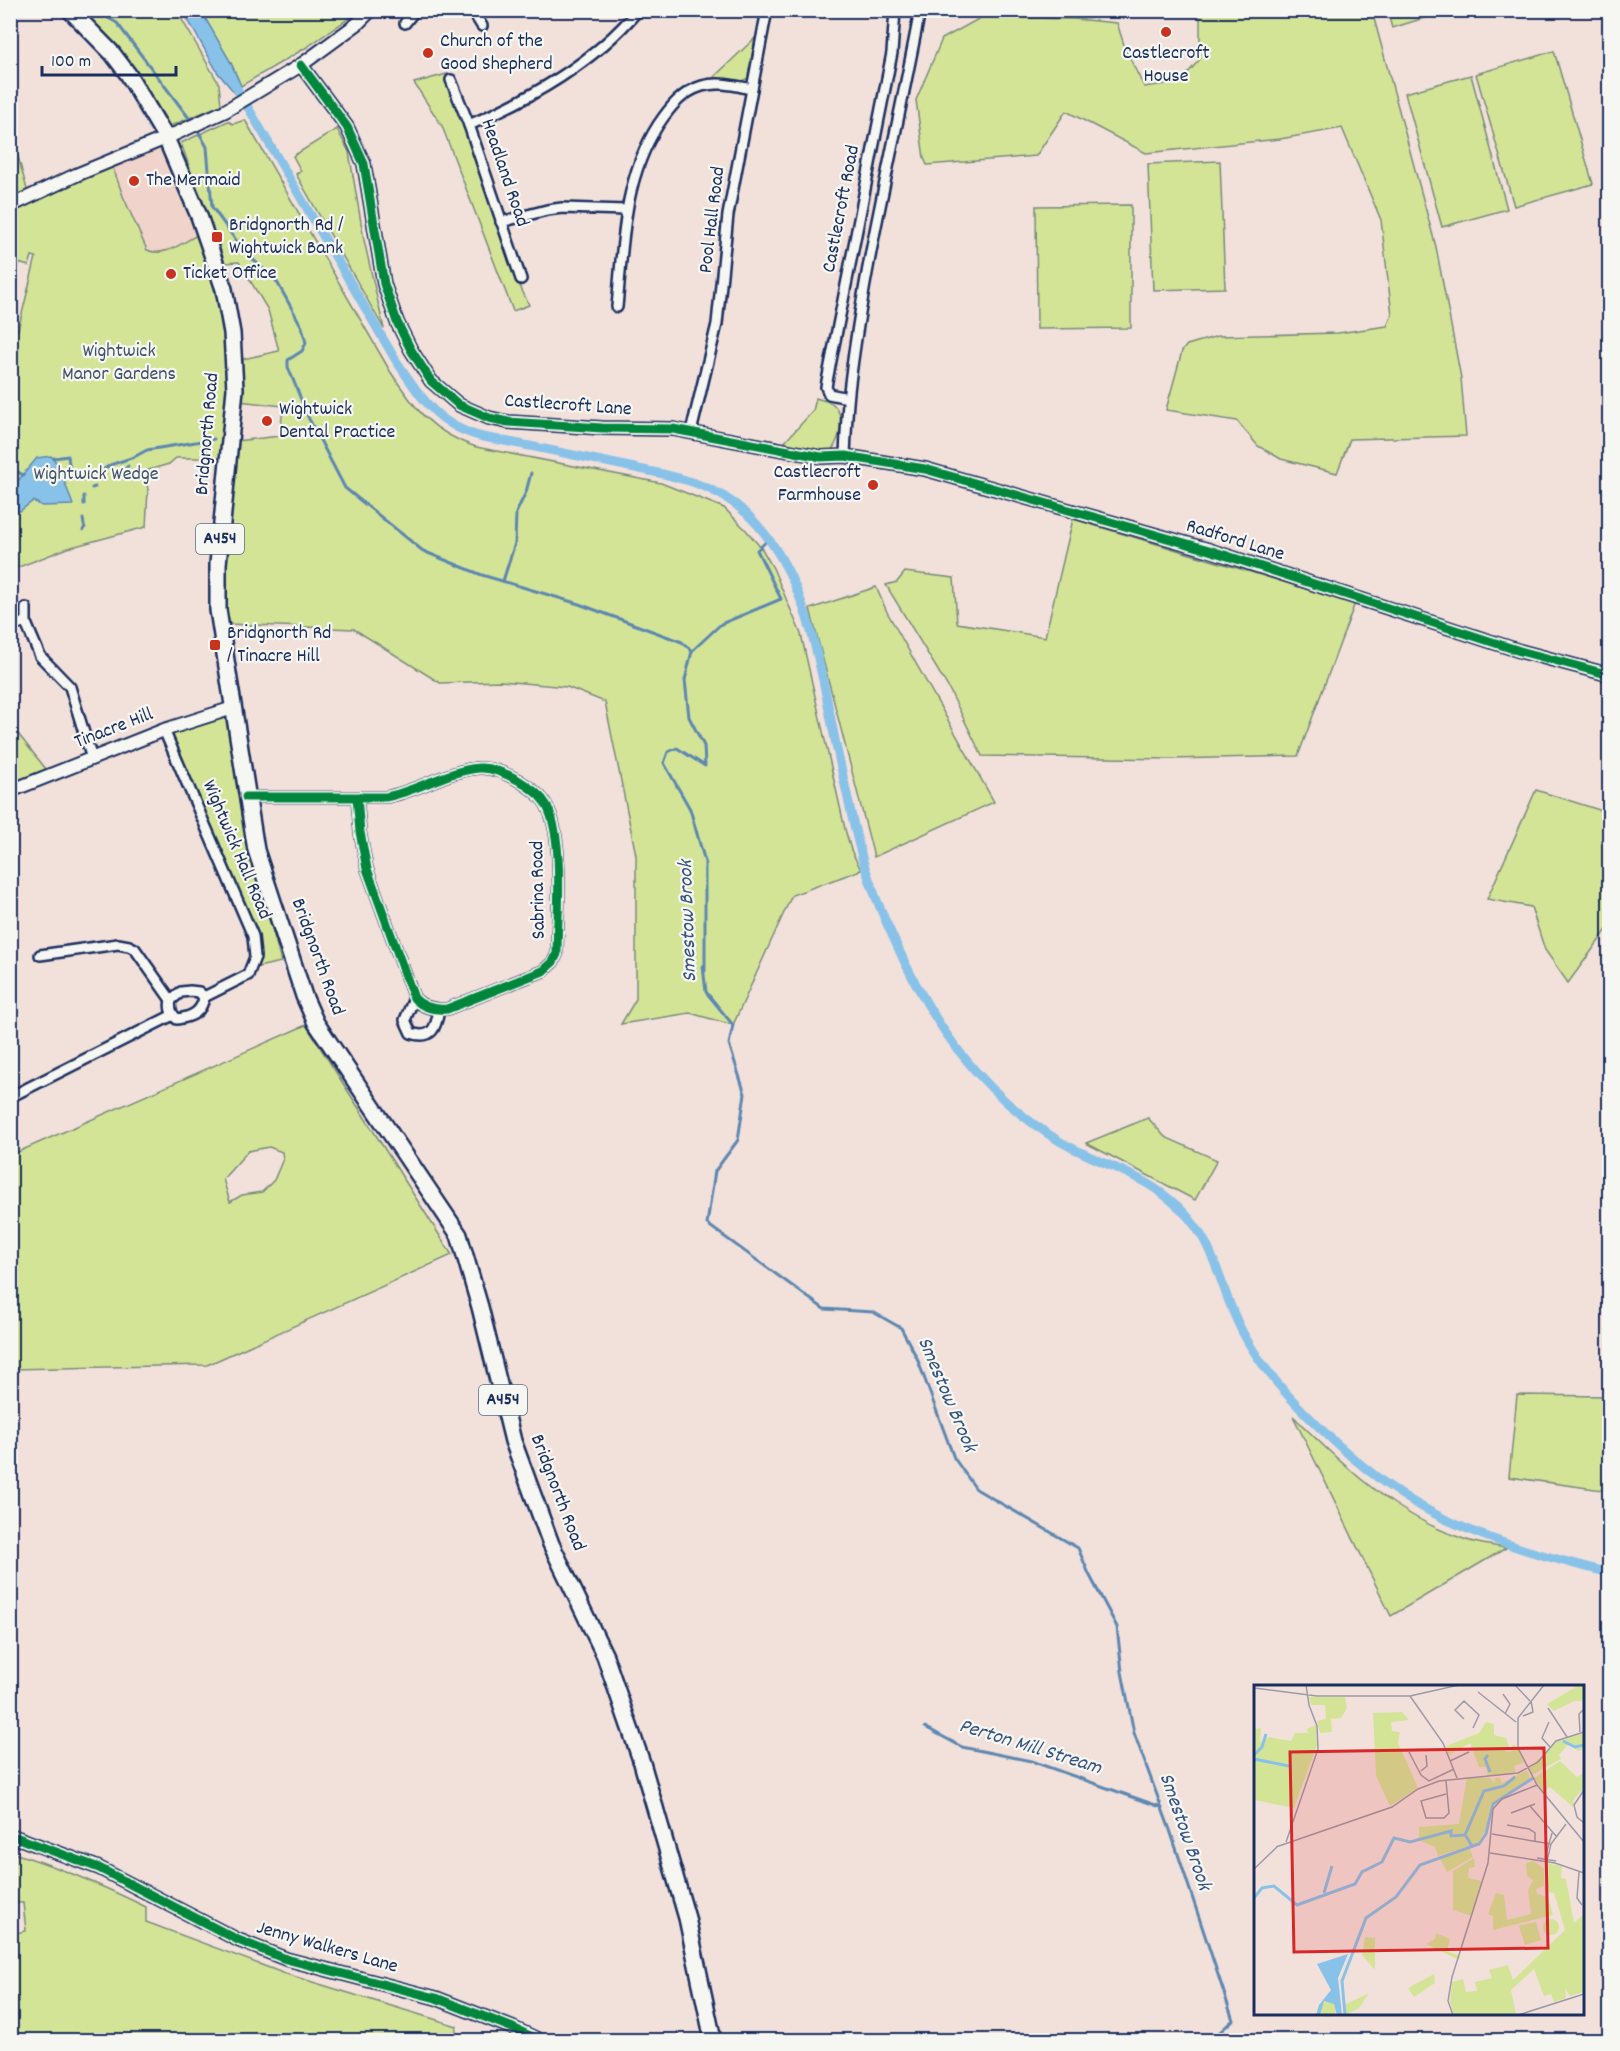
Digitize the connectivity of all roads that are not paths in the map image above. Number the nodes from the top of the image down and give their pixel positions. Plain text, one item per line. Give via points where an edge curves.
1 (70, 10) edge
2 (371, 10) edge
3 (416, 10) edge
4 (472, 10) edge
5 (638, 10) edge
6 (767, 10) edge
7 (920, 10) edge
8 (892, 11) edge
9 (405, 23) dead end
10 (482, 26) dead end
11 (301, 64) junction
12 (452, 80) dead end
13 (752, 89) junction
14 (469, 125) junction
15 (165, 138) junction
16 (10, 206) edge
17 (626, 210) junction
18 (501, 222) junction
19 (521, 279) dead end
20 (617, 308) dead end
21 (848, 398) junction
22 (690, 432) junction
23 (845, 456) junction
24 (26, 608) dead end
25 (26, 623) junction
26 (13, 624) dead end
27 (1610, 675) edge
28 (233, 708) junction
29 (164, 730) junction
30 (92, 759) junction
31 (10, 791) edge
32 (246, 797) junction
33 (357, 797) junction
34 (40, 955) dead end
35 (204, 997) junction
36 (414, 998) junction
37 (171, 1000) junction
38 (439, 1010) junction
39 (173, 1016) junction
40 (16, 1094) dead end
41 (10, 1836) edge
42 (695, 1961) junction
43 (539, 2040) edge
44 (703, 2040) edge
45 (713, 2040) edge

1 - 15 highway, Bridgnorth Road / A454 via 112,53
2 - 11 street
3 - 9 street
4 - 10 street
5 - 14 street via 623,28 562,76
6 - 13 street, Pool Hall Road
7 - 21 street, Castlecroft Road via 869,264
8 - 21 street, Castlecroft Road via 892,53 826,387 829,394
11 - 15 street via 225,111
11 - 22 street, Castlecroft Lane via 338,114 364,164 384,284 411,351 431,381 459,405 489,418
12 - 14 street, Headland Road
13 - 17 street via 714,84 680,97 652,135 638,165
13 - 22 street, Pool Hall Road via 728,214 717,324
14 - 18 street, Headland Road
15 - 16 street
15 - 28 highway, Bridgnorth Road / A454 via 199,216 224,290 232,333 235,389 217,589
17 - 18 street via 562,208
17 - 20 street
18 - 19 street, Headland Road
21 - 23 street, Castlecroft Road
22 - 23 street, Castlecroft Lane via 821,457
23 - 27 street, Radford Lane via 925,470 1209,550 1520,651
24 - 25 street
25 - 26 street
25 - 30 street via 40,656 70,687
28 - 29 street, Tinacre Hill
28 - 32 highway, Bridgnorth Road / A454
29 - 30 street, Tinacre Hill
29 - 35 street, Wightwick Hall Road via 253,936 255,957 248,975
30 - 31 street, Tinacre Hill
32 - 33 street, Sabrina Road
32 - 42 highway, Bridgnorth Road / A454 via 256,850 316,1023 459,1235 513,1441 551,1544 605,1656 642,1763 687,1918
33 - 36 street via 367,869
33 - 38 street, Sabrina Road via 396,796 461,771 482,768 528,786 544,800 554,821 558,852 557,954 553,962 543,971
34 - 37 street via 118,944 129,946
35 - 37 street via 190,991
35 - 39 street via 200,1010 191,1016
36 - 38 street
36 - 38 street via 405,1020 411,1033 429,1033 435,1027
37 - 39 street
39 - 40 street
41 - 43 street, Jenny Walkers Lane via 99,1868 238,1940 286,1959 436,1998
42 - 44 highway, Bridgnorth Road / A454
42 - 45 highway, Bridgnorth Road / A454

